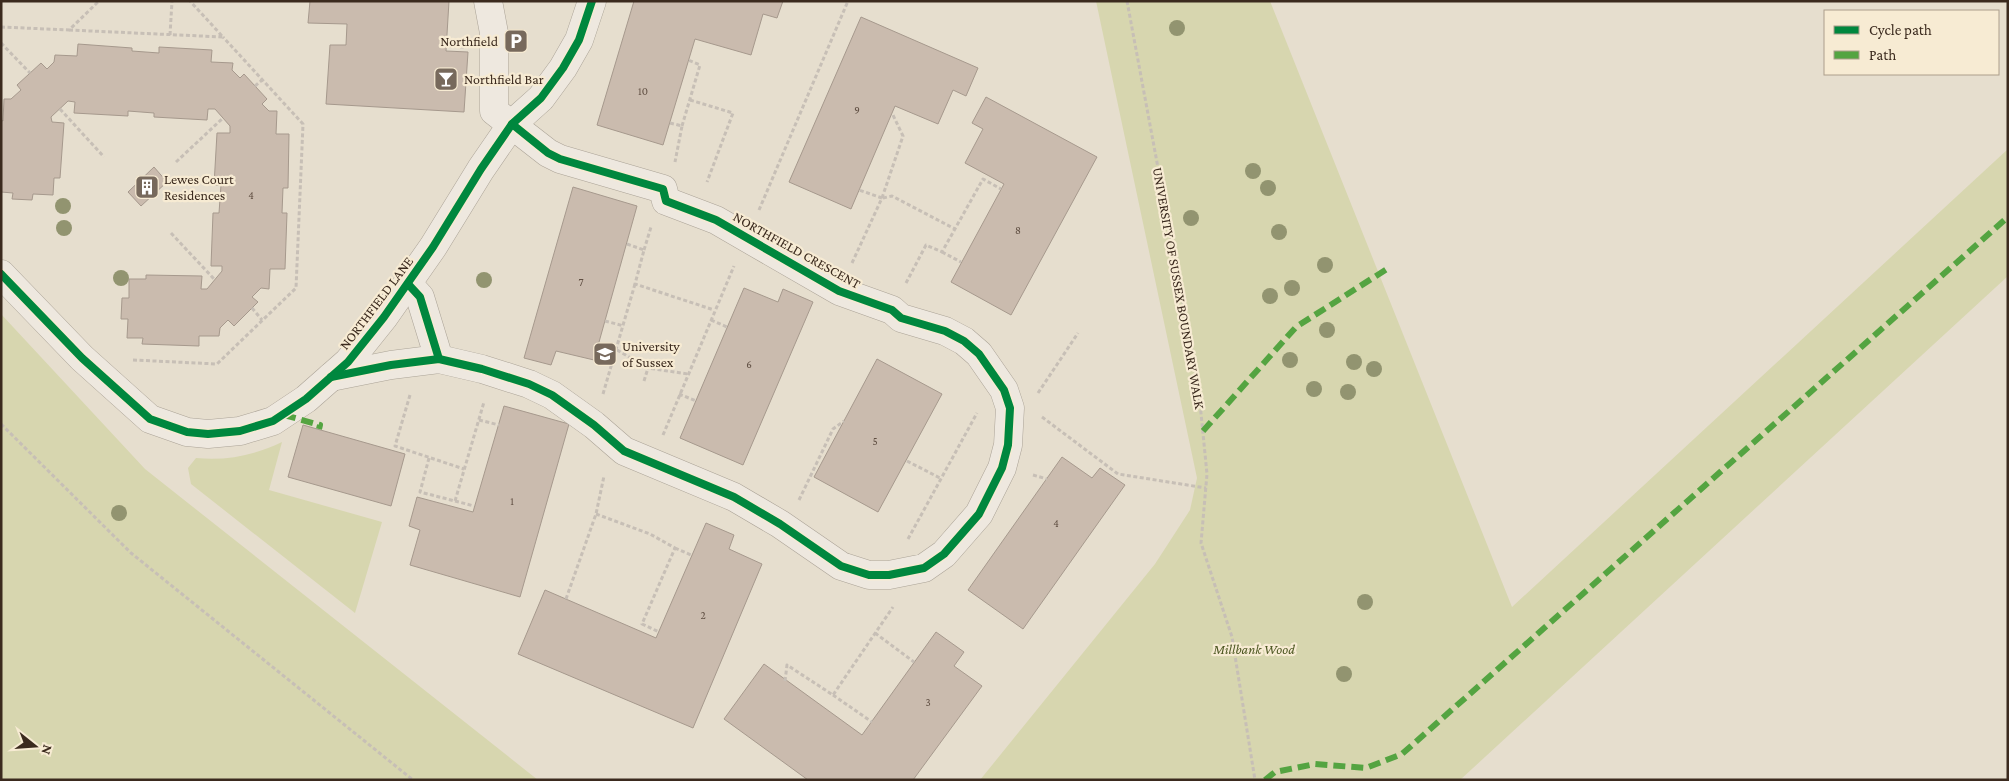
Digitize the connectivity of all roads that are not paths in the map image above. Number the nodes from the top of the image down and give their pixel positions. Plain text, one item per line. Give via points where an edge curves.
1 (488, 1) edge
2 (592, 1) edge
3 (512, 124) junction
4 (1, 274) edge
5 (408, 284) junction
6 (430, 360) junction
7 (331, 377) junction

1 - 3 street via 494,33 494,111
2 - 3 street via 578,40 563,68 541,98
3 - 5 street, NORTHFIELD LANE
3 - 6 street, NORTHFIELD CRESCENT via 560,159 663,189 666,201 748,236 839,291 964,341 979,354 1004,392 1008,445 1002,468 979,514 944,554 924,568 879,575 841,566 734,497 624,451 552,396 529,384 482,368
4 - 7 street, NORTHFIELD LANE via 82,358 150,419 171,428 208,434 255,427 284,415
5 - 6 street via 420,297
5 - 7 street, NORTHFIELD LANE via 363,344
6 - 7 street

